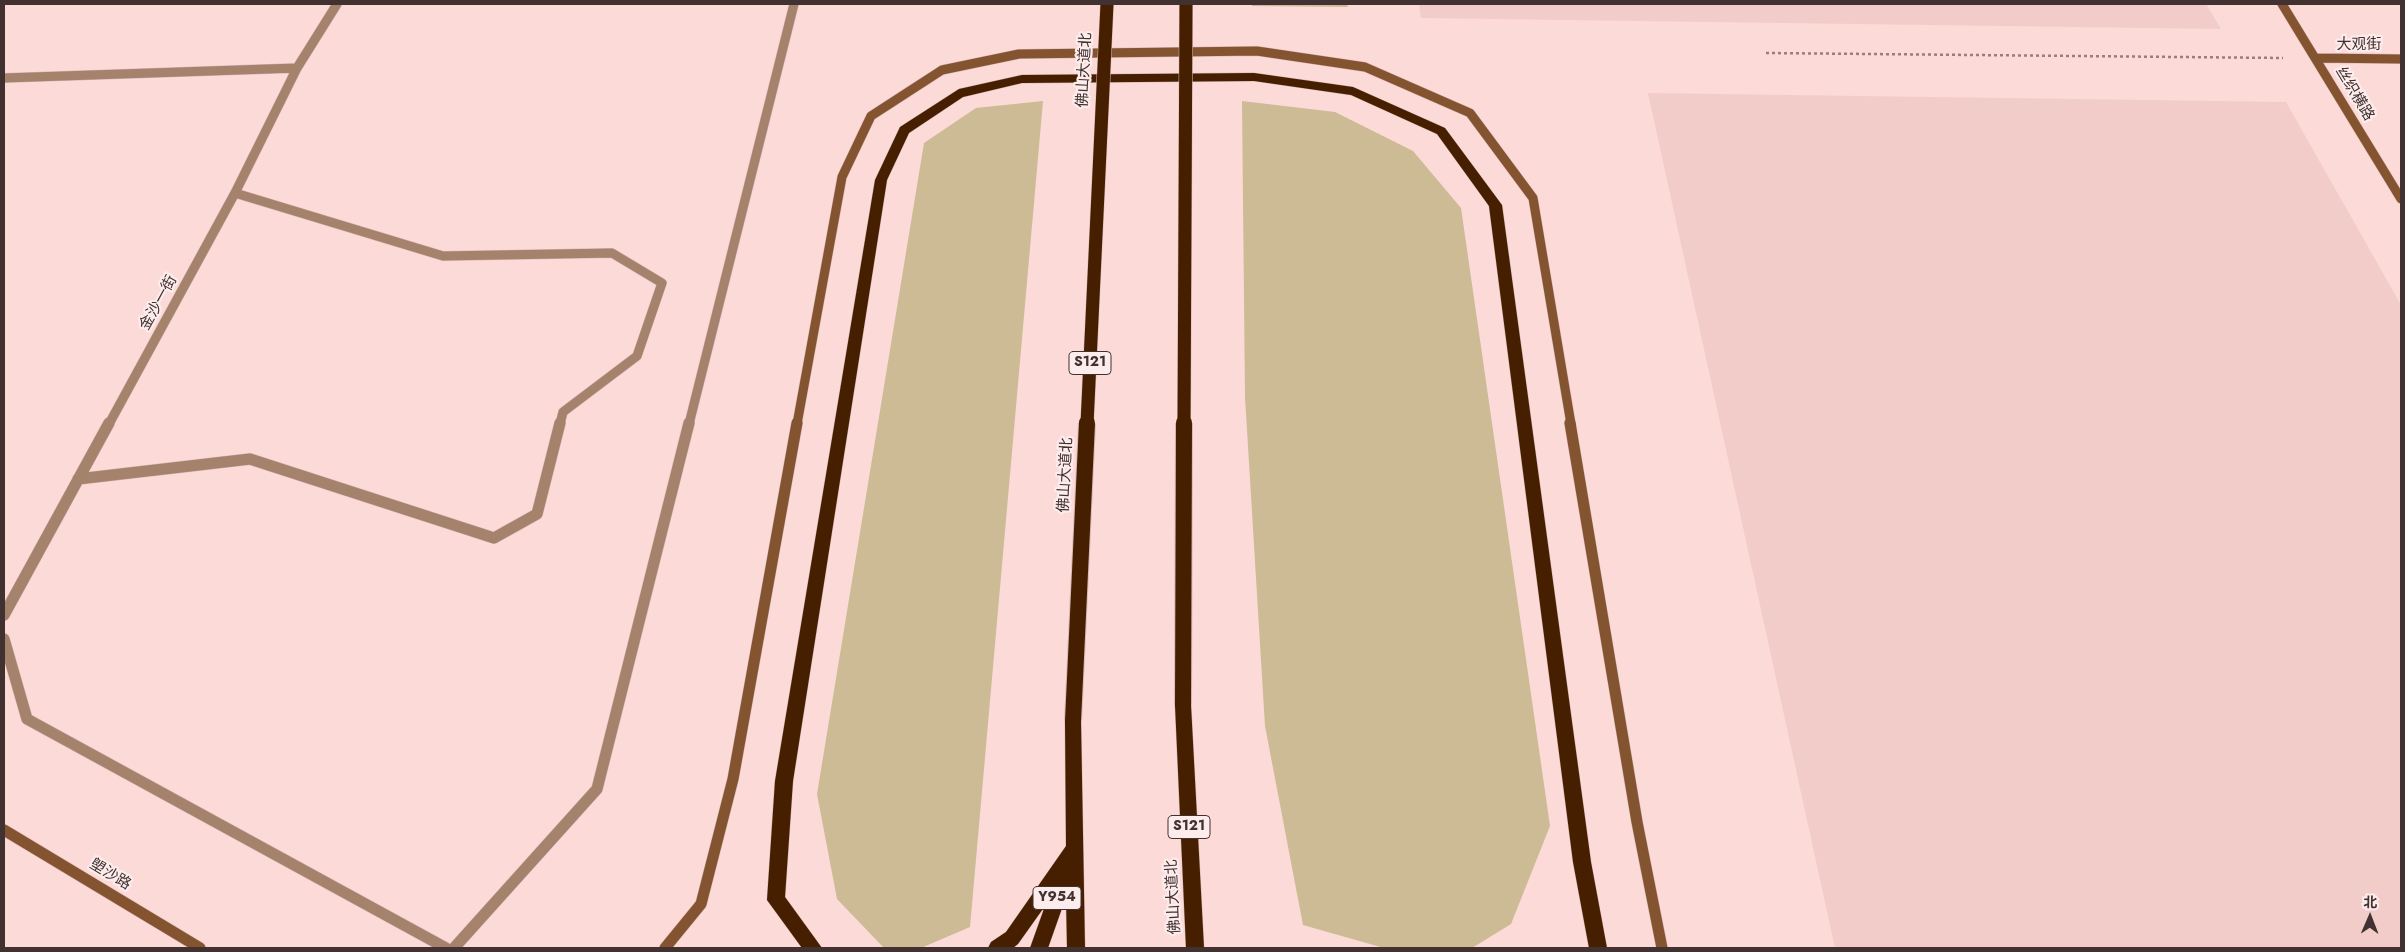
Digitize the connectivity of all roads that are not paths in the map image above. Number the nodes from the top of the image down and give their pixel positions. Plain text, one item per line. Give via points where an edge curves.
1 (337, 4) edge
2 (794, 4) edge
3 (1107, 4) edge
4 (1186, 4) edge
5 (2282, 4) edge
6 (2316, 58) junction
7 (2401, 59) edge
8 (297, 68) junction
9 (4, 78) edge
10 (235, 193) junction
11 (2401, 199) edge
12 (78, 479) junction
13 (4, 615) edge
14 (4, 639) edge
15 (4, 830) edge
16 (1076, 847) junction
17 (200, 948) edge
18 (446, 948) edge
19 (454, 948) edge
20 (665, 948) edge
21 (813, 948) edge
22 (997, 948) edge
23 (1039, 948) edge
24 (1076, 948) edge
25 (1195, 948) edge
26 (1598, 948) edge
27 (1662, 948) edge

1 - 8 street, 金沙一街
2 - 19 street via 597,789
3 - 16 highway, 佛山大道北 / S121, bridge via 1073,721
4 - 25 highway, 佛山大道北 / S121, bridge via 1183,705
5 - 6 main road, 丝织横路
6 - 7 main road, 大观街
6 - 11 main road, 丝织横路
8 - 9 street
8 - 10 street, 金沙一街
10 - 12 street, 金沙一街
10 - 12 street via 443,256 612,253 662,283 637,356 563,412 537,514 494,538 250,459
12 - 13 street, 金沙一街
14 - 18 street via 27,720
15 - 17 main road, 塱沙路
16 - 22 highway via 1012,938
16 - 23 highway, Y954
16 - 24 highway, 佛山大道北 / S121
20 - 27 main road via 701,904 728,798 842,177 871,116 942,70 1019,54 1257,52 1365,67 1470,113 1533,198 1637,822
21 - 26 highway via 776,900 784,781 881,180 904,130 959,92 1022,79 1254,77 1353,91 1441,131 1495,205 1582,862

